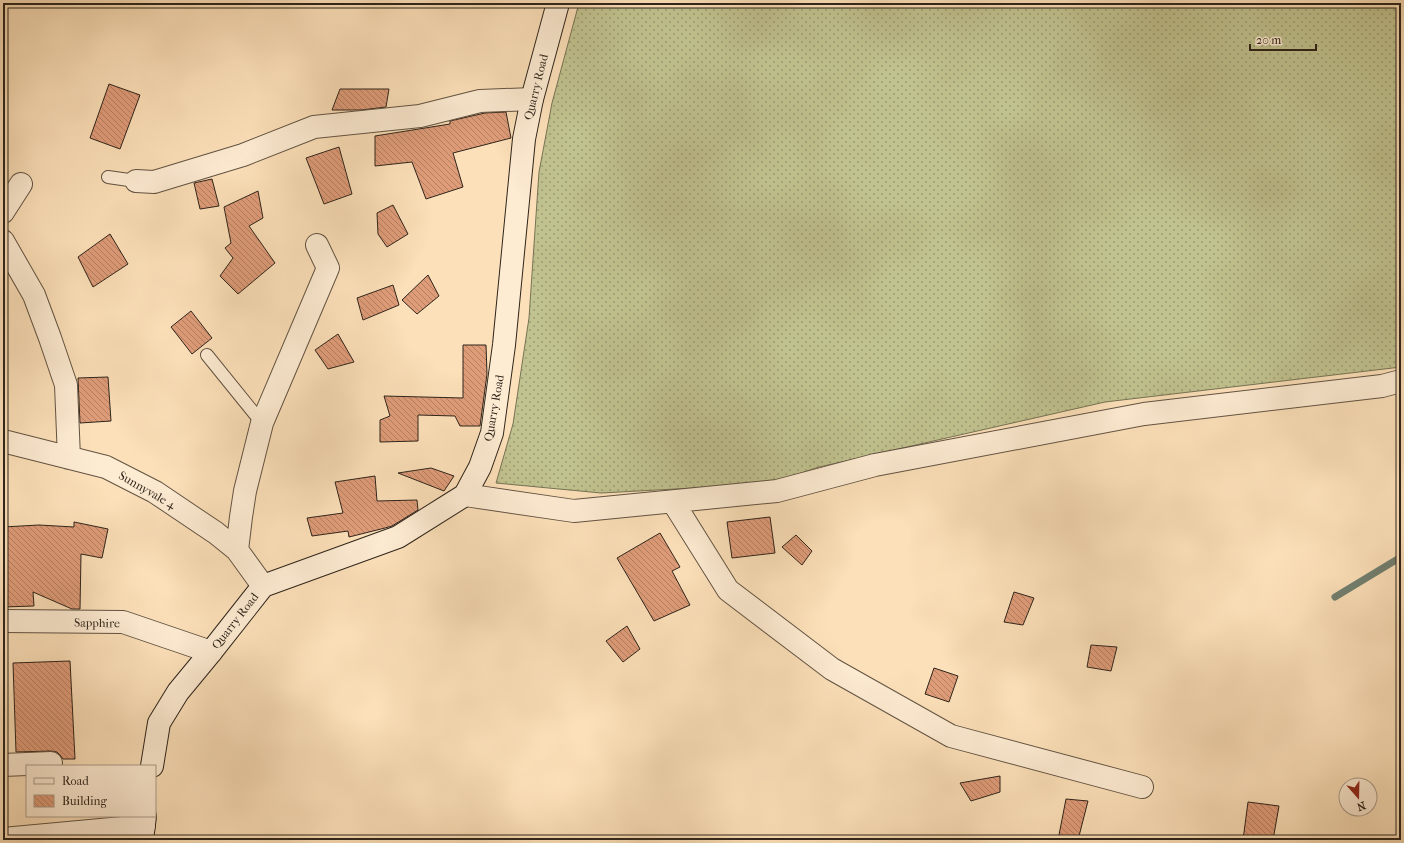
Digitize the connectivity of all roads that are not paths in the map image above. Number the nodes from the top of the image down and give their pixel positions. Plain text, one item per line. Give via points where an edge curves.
1 (558, 3) edge
2 (532, 99) junction
3 (108, 177) dead end
4 (136, 181) joint
5 (21, 184) dead end
6 (3, 212) edge
7 (3, 241) edge
8 (316, 245) dead end
9 (207, 355) dead end
10 (1401, 381) edge
11 (262, 423) junction
12 (3, 441) edge
13 (69, 458) junction
14 (465, 495) junction
15 (673, 502) junction
16 (237, 550) junction
17 (263, 586) junction
18 (3, 621) edge
19 (211, 652) junction
20 (51, 763) dead end
21 (3, 765) edge
22 (152, 765) edge
23 (1142, 787) dead end
24 (144, 827) edge
25 (3, 838) edge

1 - 2 street, Quarry Road
2 - 4 street via 480,101 420,116 314,127 221,162 154,182
2 - 14 street, Quarry Road via 524,139 504,345 492,433 480,466
3 - 4 lane
5 - 6 street
7 - 13 street via 34,295 66,385
8 - 11 street via 328,268
9 - 11 lane
10 - 15 street via 1382,386 1144,414 875,465 777,491
11 - 16 street via 245,492
12 - 13 street, Sunnyvale 4
13 - 16 street, Sunnyvale 4 via 106,467 156,492
14 - 15 street via 574,511
14 - 17 street, Quarry Road via 398,537
15 - 23 street via 728,590 832,668 951,736
16 - 17 street, Sunnyvale 4
17 - 19 street, Quarry Road
18 - 19 street, Sapphire via 123,622
19 - 22 street, Quarry Road via 178,692 159,723
20 - 21 street
24 - 25 street

